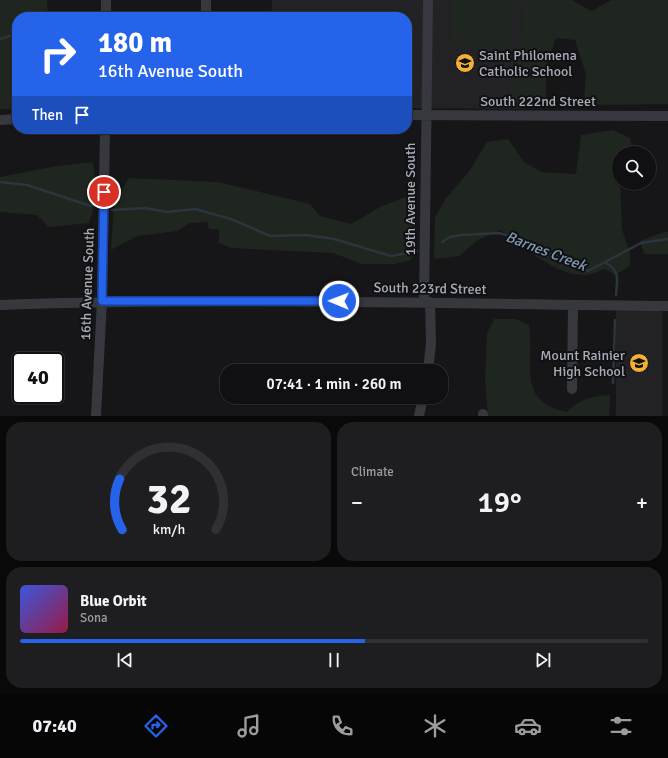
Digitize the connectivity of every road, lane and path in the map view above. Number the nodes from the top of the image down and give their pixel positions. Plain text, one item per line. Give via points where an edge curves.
1 (106, 0) edge
2 (206, 0) edge
3 (428, 0) edge
4 (106, 12) edge
5 (206, 12) edge
6 (412, 115) edge
7 (425, 115) junction
8 (668, 116) edge
9 (12, 119) edge
10 (0, 120) edge
11 (105, 134) edge
12 (102, 301) junction
13 (427, 302) junction
14 (0, 305) edge
15 (574, 305) junction
16 (668, 306) edge
17 (429, 364) edge
18 (572, 389) dead end
19 (422, 404) edge
20 (96, 416) edge
21 (419, 416) edge

1 - 4 street
2 - 5 street
3 - 7 street, 19th Avenue South
6 - 7 street, South 222nd Street
7 - 8 street, South 222nd Street
7 - 13 street, 19th Avenue South
9 - 10 street
11 - 12 street, 16th Avenue South
12 - 13 street, South 223rd Street
12 - 14 street, South 223rd Street
12 - 20 street, 16th Avenue South
13 - 15 street, South 223rd Street
13 - 17 street, 19th Avenue South via 431,343
15 - 16 street, South 223rd Street
15 - 18 street
19 - 21 street

